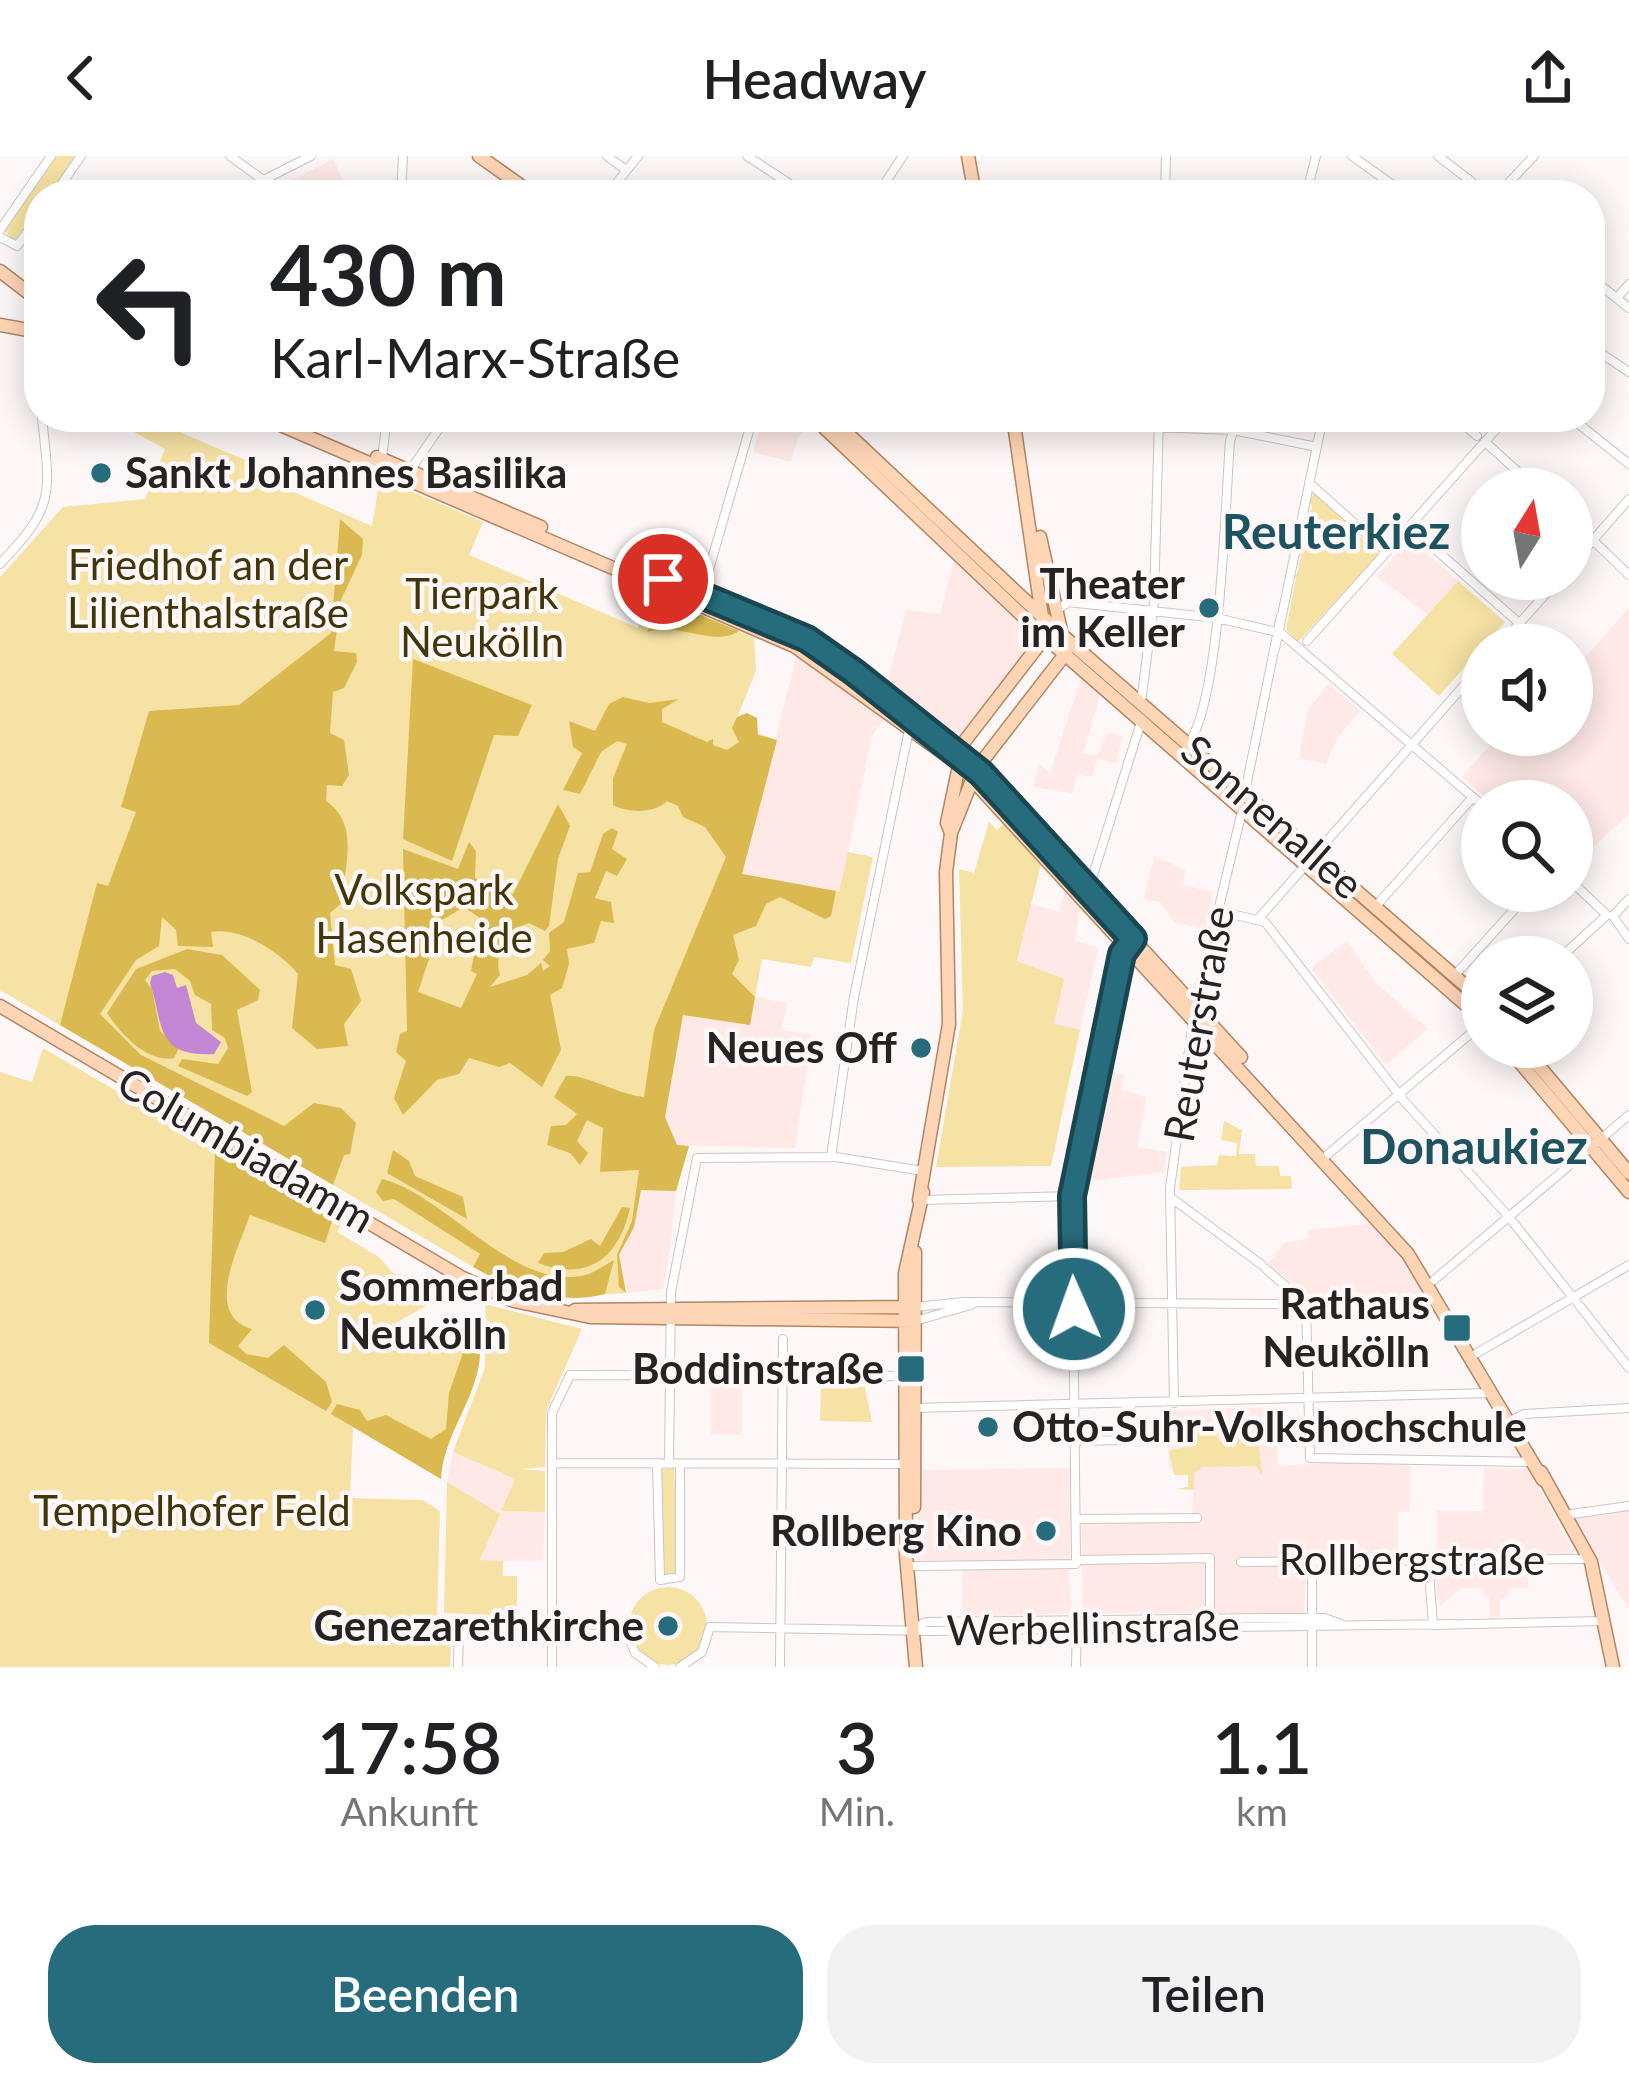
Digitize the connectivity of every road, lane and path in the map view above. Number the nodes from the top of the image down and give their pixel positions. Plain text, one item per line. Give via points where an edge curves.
1 (230, 156) edge
2 (311, 156) edge
3 (467, 156) edge
4 (479, 156) edge
5 (607, 156) edge
6 (638, 156) edge
7 (747, 156) edge
8 (1352, 156) edge
9 (1438, 156) edge
10 (1534, 156) edge
11 (626, 170) junction
12 (263, 180) joint
13 (500, 180) edge
14 (513, 180) edge
15 (618, 180) edge
16 (783, 180) edge
17 (1386, 180) edge
18 (1472, 180) edge
19 (1509, 180) edge
20 (24, 197) edge
21 (0, 233) edge
22 (24, 239) edge
23 (0, 271) edge
24 (1629, 284) edge
25 (24, 289) edge
26 (1605, 289) edge
27 (1617, 298) junction
28 (1629, 308) edge
29 (44, 432) edge
30 (300, 432) edge
31 (317, 432) edge
32 (384, 432) edge
33 (437, 432) edge
34 (749, 432) edge
35 (832, 432) edge
36 (844, 432) edge
37 (1020, 432) edge
38 (1158, 432) edge
39 (1233, 432) edge
40 (1243, 432) edge
41 (1320, 432) edge
42 (1473, 432) edge
43 (1489, 432) edge
44 (1589, 432) edge
45 (1481, 439) junction
46 (1317, 447) junction
47 (381, 459) junction
48 (1629, 464) edge
49 (1513, 468) edge
50 (877, 469) junction
51 (408, 475) junction
52 (1309, 483) junction
53 (1629, 500) edge
54 (1410, 526) junction
55 (1594, 539) joint
56 (1387, 552) junction
57 (0, 564) edge
58 (1629, 575) edge
59 (700, 600) junction
60 (1539, 600) edge
61 (1018, 603) junction
62 (1153, 611) junction
63 (1050, 616) junction
64 (1217, 618) junction
65 (1519, 623) joint
66 (1278, 632) junction
67 (1062, 635) junction
68 (1045, 637) junction
69 (1307, 641) dead end
70 (1066, 653) junction
71 (1461, 689) edge
72 (1140, 713) junction
73 (912, 723) junction
74 (1412, 744) junction
75 (1189, 745) junction
76 (958, 758) junction
77 (974, 772) junction
78 (1461, 786) edge
79 (1244, 800) junction
80 (1461, 810) edge
81 (951, 833) junction
82 (1311, 858) junction
83 (1329, 874) junction
84 (1085, 893) junction
85 (1629, 899) edge
86 (1593, 900) edge
87 (1375, 907) junction
88 (1219, 911) junction
89 (1512, 912) edge
90 (1610, 916) junction
91 (1259, 918) junction
92 (1585, 936) edge
93 (1629, 938) edge
94 (1130, 942) junction
95 (1454, 976) junction
96 (1461, 982) edge
97 (1461, 1001) edge
98 (0, 1006) edge
99 (1194, 1012) junction
100 (1461, 1039) edge
101 (1526, 1068) edge
102 (1539, 1068) edge
103 (1399, 1094) junction
104 (1629, 1115) edge
105 (1596, 1143) junction
106 (1325, 1156) junction
107 (831, 1157) junction
108 (922, 1171) junction
109 (1629, 1173) edge
110 (1629, 1192) edge
111 (1072, 1196) junction
112 (1171, 1197) junction
113 (920, 1200) junction
114 (1509, 1217) junction
115 (1629, 1265) edge
116 (1434, 1280) junction
117 (1440, 1298) junction
118 (1573, 1298) junction
119 (1073, 1304) junction
120 (1172, 1304) junction
121 (1306, 1304) junction
122 (670, 1313) junction
123 (910, 1314) junction
124 (783, 1339) dead end
125 (1477, 1353) junction
126 (1629, 1368) edge
127 (669, 1376) junction
128 (783, 1376) junction
129 (906, 1376) junction
130 (1491, 1393) junction
131 (1308, 1398) junction
132 (1174, 1403) junction
133 (1130, 1404) junction
134 (1075, 1406) junction
135 (911, 1408) junction
136 (1629, 1408) edge
137 (1510, 1421) junction
138 (1075, 1441) junction
139 (552, 1462) junction
140 (1532, 1462) junction
141 (657, 1463) junction
142 (669, 1464) junction
143 (680, 1464) junction
144 (783, 1464) junction
145 (911, 1464) junction
146 (1629, 1506) edge
147 (1563, 1516) junction
148 (1197, 1518) dead end
149 (1076, 1519) junction
150 (1583, 1559) junction
151 (1428, 1560) junction
152 (1312, 1561) junction
153 (1076, 1562) junction
154 (1241, 1562) dead end
155 (913, 1570) junction
156 (1593, 1582) junction
157 (1209, 1621) junction
158 (1602, 1621) junction
159 (1312, 1622) junction
160 (1077, 1624) junction
161 (1433, 1624) junction
162 (552, 1625) junction
163 (914, 1627) junction
164 (781, 1628) junction
165 (916, 1666) edge
166 (458, 1667) edge
167 (552, 1667) edge
168 (655, 1667) edge
169 (680, 1667) edge
170 (780, 1667) edge
171 (1076, 1667) edge
172 (1312, 1667) edge
173 (1613, 1667) edge

1 - 12 street
2 - 12 street
3 - 13 main road
4 - 14 main road
5 - 11 street
6 - 11 street
7 - 16 street
8 - 17 street
9 - 18 street
10 - 19 street
11 - 15 street
20 - 21 street
21 - 22 street via 11,247
23 - 25 main road
24 - 27 street
26 - 27 street
27 - 28 street
29 - 57 street via 44,514
30 - 51 main road
31 - 47 main road
32 - 47 street
33 - 51 street
34 - 59 street
35 - 50 main road
36 - 50 main road
37 - 63 main road
38 - 62 street
39 - 64 street
40 - 46 street
41 - 46 street, Reuterstraße
42 - 45 street
43 - 45 street
44 - 48 street
45 - 49 street
45 - 54 street
46 - 52 street, Reuterstraße
47 - 51 main road
50 - 61 main road
51 - 59 main road
52 - 56 street
52 - 66 street, Reuterstraße
53 - 55 street
54 - 56 street
54 - 65 street
55 - 58 street
56 - 69 street
59 - 73 main road via 807,639
60 - 65 street
61 - 63 main road, Sonnenallee
61 - 68 main road, Sonnenallee
62 - 63 street via 1068,602
62 - 64 street
62 - 72 street
63 - 67 main road, Sonnenallee
63 - 68 main road
64 - 66 street
64 - 75 street
66 - 74 street
66 - 79 street, Reuterstraße
67 - 68 main road
67 - 70 main road
67 - 72 main road, Sonnenallee
68 - 70 main road, Sonnenallee
68 - 76 main road
70 - 72 main road, Sonnenallee
70 - 77 main road
71 - 74 street
72 - 75 main road, Sonnenallee
72 - 79 main road, Sonnenallee
72 - 84 street
73 - 76 main road
73 - 107 street via 857,980
74 - 78 street
74 - 82 street
75 - 79 main road, Sonnenallee
76 - 77 main road
76 - 81 main road
77 - 81 main road
77 - 84 main road
79 - 82 main road, Sonnenallee
79 - 88 street, Reuterstraße
80 - 87 street
81 - 108 main road via 949,1017
82 - 83 main road, Sonnenallee
82 - 91 street
83 - 87 main road, Sonnenallee
83 - 97 main road, Sonnenallee
84 - 94 main road
85 - 90 street
86 - 90 street
87 - 95 main road, Sonnenallee
88 - 91 street
88 - 99 street, Reuterstraße
89 - 95 street
90 - 92 street
90 - 93 street
91 - 103 street
94 - 99 main road
94 - 111 street
95 - 96 main road, Sonnenallee
98 - 122 main road, Columbiadamm via 461,1277 562,1311
99 - 106 main road
99 - 112 street, Reuterstraße
100 - 103 street
101 - 105 main road
102 - 105 main road
103 - 106 street
103 - 114 street
104 - 105 street
105 - 109 main road
105 - 110 main road
105 - 114 street
106 - 116 main road
106 - 117 main road
107 - 108 street
107 - 122 street via 697,1157
108 - 113 main road
111 - 113 street
111 - 119 street
112 - 120 street, Reuterstraße
112 - 121 street
113 - 123 main road
114 - 116 street
114 - 118 street
115 - 118 street
116 - 117 main road
117 - 121 street via 1422,1305
117 - 125 main road
117 - 130 main road
118 - 125 street
118 - 126 street
119 - 120 street
119 - 123 street via 974,1303
119 - 134 street
120 - 121 street
120 - 132 street, Reuterstraße
121 - 131 street
122 - 123 main road, Columbiadamm
122 - 127 street
123 - 129 main road
123 - 135 main road
124 - 128 street
125 - 137 main road
127 - 128 street
127 - 139 street via 569,1376 553,1411
127 - 142 street
128 - 129 street
128 - 144 street
129 - 135 main road
130 - 131 street
130 - 137 main road
131 - 132 street
131 - 140 street via 1310,1458
132 - 133 street
133 - 134 street
133 - 138 street via 1130,1438
134 - 135 street
134 - 138 street
135 - 145 main road
136 - 137 street
137 - 140 main road
138 - 149 street
139 - 141 street
139 - 162 street
140 - 147 main road
141 - 142 street
141 - 143 street via 660,1580 680,1577
142 - 143 street
143 - 144 street
144 - 145 street
144 - 164 street
145 - 155 main road via 906,1556
146 - 147 street
147 - 150 main road
147 - 156 main road via 1591,1562
148 - 149 street
149 - 153 street
150 - 151 street, Rollbergstraße
150 - 156 main road
151 - 152 street, Rollbergstraße
151 - 161 street
152 - 154 street, Rollbergstraße
152 - 159 street
153 - 155 street
153 - 157 street via 1210,1558
155 - 163 main road
156 - 158 main road
157 - 159 street, Werbellinstraße
157 - 160 street, Werbellinstraße
158 - 161 street, Werbellinstraße
158 - 173 main road
159 - 161 street, Werbellinstraße
159 - 172 street
160 - 163 street, Werbellinstraße
160 - 171 street
162 - 166 street via 460,1626
162 - 167 street
162 - 168 street via 624,1625 634,1653
163 - 164 street, Werbellinstraße
163 - 165 main road
164 - 169 street, Werbellinstraße via 710,1627 702,1652
164 - 170 street

